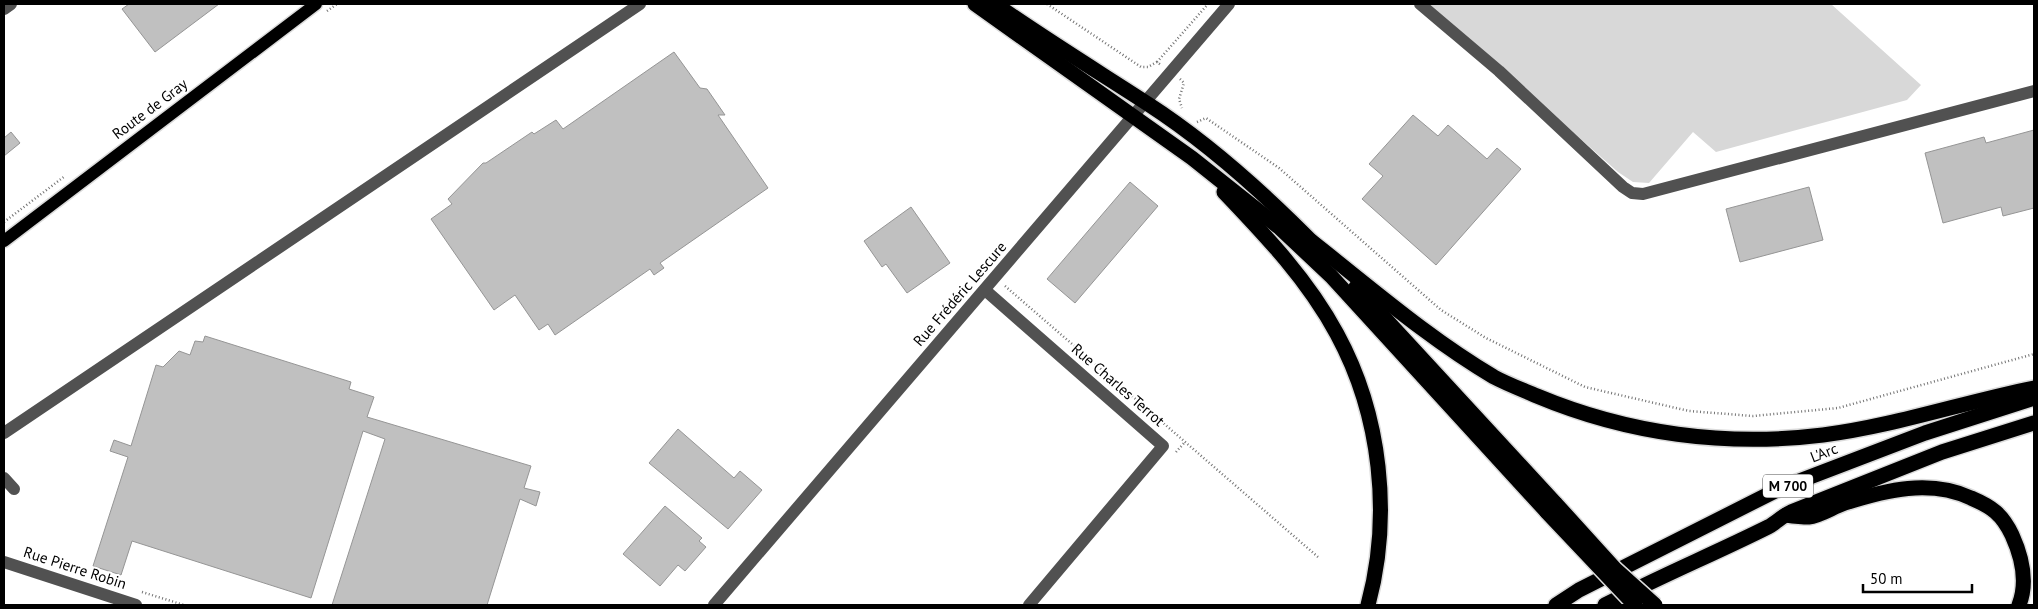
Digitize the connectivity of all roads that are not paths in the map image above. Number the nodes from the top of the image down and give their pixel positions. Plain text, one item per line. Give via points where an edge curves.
1 (11, 4) edge
2 (316, 4) edge
3 (640, 4) edge
4 (975, 4) edge
5 (995, 4) edge
6 (1229, 4) edge
7 (1420, 4) edge
8 (4, 9) edge
9 (1044, 52) junction
10 (2034, 85) edge
11 (2028, 92) edge
12 (1145, 102) junction
13 (1134, 117) junction
14 (1205, 146) junction
15 (1192, 158) junction
16 (4, 241) edge
17 (1311, 241) junction
18 (985, 290) junction
19 (2034, 388) edge
20 (2034, 398) edge
21 (2034, 423) edge
22 (4, 433) edge
23 (4, 478) edge
24 (14, 489) dead end
25 (1552, 508) junction
26 (1784, 515) junction
27 (4, 562) edge
28 (136, 605) edge
29 (714, 605) edge
30 (1028, 605) edge
31 (1368, 605) edge
32 (1556, 605) edge
33 (1605, 605) edge
34 (1635, 605) edge
35 (1655, 605) edge
36 (2019, 605) edge

1 - 8 street
2 - 16 main road, Route de Gray
3 - 22 street
4 - 9 highway
5 - 12 highway
6 - 12 street, Rue Frédéric Lescure
7 - 11 street via 1632,193 1643,194
9 - 12 highway via 1065,61 1125,100
9 - 13 highway
10 - 11 street
12 - 13 street, Rue Frédéric Lescure
12 - 14 highway
13 - 14 highway via 1150,116 1182,137
13 - 15 highway
13 - 18 street, Rue Frédéric Lescure
14 - 17 highway
15 - 25 highway via 1274,223 1324,269
15 - 31 highway via 1262,232 1306,287 1337,334 1356,378 1372,433 1380,493 1378,548
17 - 19 highway via 1418,328 1496,378 1576,410 1630,426 1724,440 1784,439 1865,427
17 - 25 highway via 1366,296
18 - 29 street, Rue Frédéric Lescure
18 - 30 street, Rue Charles Terrot via 1163,446
20 - 32 highway, L'Arc / M 700 via 1925,434 1781,488 1579,590
21 - 26 highway, M 700 via 1942,452
23 - 24 street
25 - 34 highway, bridge
25 - 35 highway, bridge
26 - 33 highway, M 700 via 1760,530
26 - 36 highway via 1810,517 1895,490 1918,487 1956,491 1992,507 2009,529 2024,571
27 - 28 street, Rue Pierre Robin

